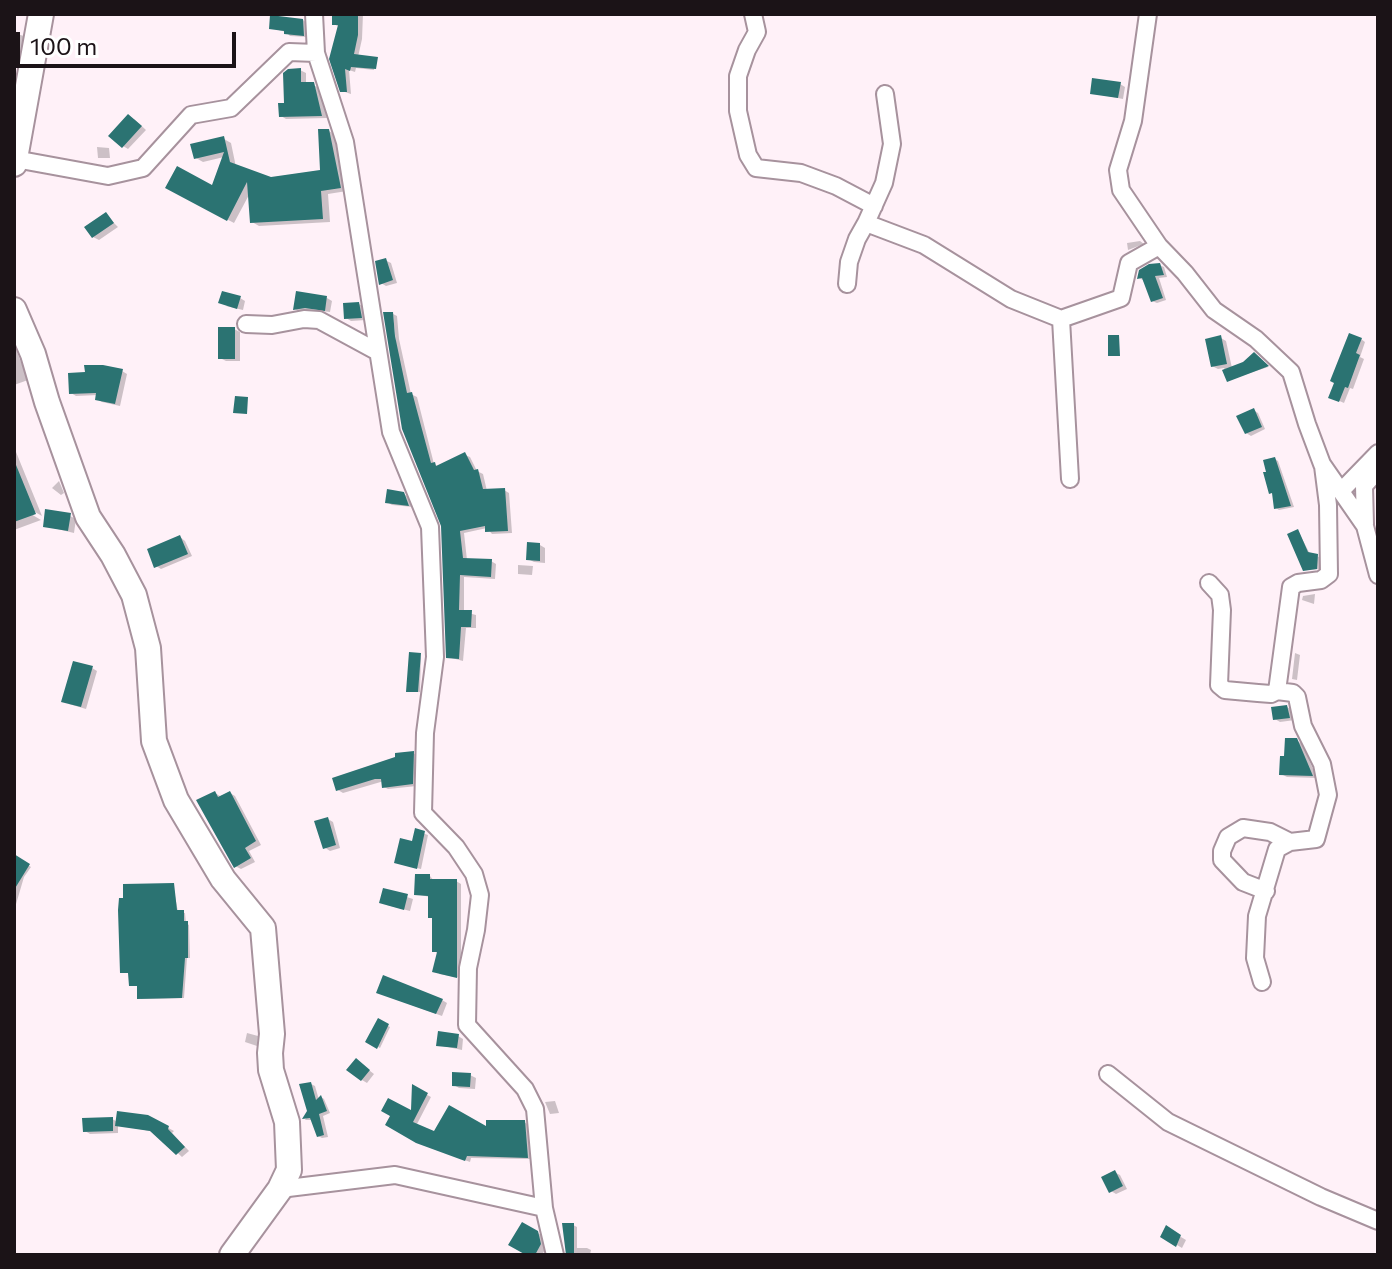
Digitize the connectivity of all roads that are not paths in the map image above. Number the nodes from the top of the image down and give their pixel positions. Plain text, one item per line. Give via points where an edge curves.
1 (41, 14) edge
2 (314, 14) edge
3 (753, 14) edge
4 (1148, 14) edge
5 (316, 53) junction
6 (885, 94) dead end
7 (15, 162) edge
8 (874, 206) junction
9 (866, 223) junction
10 (1159, 246) junction
11 (847, 284) dead end
12 (14, 310) edge
13 (1061, 319) junction
14 (246, 324) dead end
15 (378, 352) junction
16 (1378, 453) edge
17 (1322, 464) junction
18 (1378, 474) edge
19 (1070, 479) dead end
20 (1342, 490) junction
21 (1365, 526) junction
22 (1378, 575) edge
23 (1209, 583) dead end
24 (1277, 691) junction
25 (1290, 842) junction
26 (1266, 891) junction
27 (1262, 982) dead end
28 (1108, 1074) dead end
29 (280, 1189) junction
30 (544, 1208) junction
31 (1378, 1221) edge
32 (232, 1255) edge
33 (555, 1255) edge

1 - 7 street
2 - 5 street
3 - 8 street via 757,32 738,76 738,111 756,168 801,173
4 - 10 street via 1133,121 1118,170 1121,190
5 - 7 street via 289,52 231,108 191,115 143,168 108,176
5 - 15 street via 345,142
6 - 8 street via 892,144
8 - 9 street
9 - 11 street via 849,262
9 - 13 street via 924,245 1011,299
10 - 13 street via 1129,263 1121,298
10 - 17 street via 1214,310 1291,372
12 - 29 street via 88,517 134,595 148,648 154,741 176,800 223,879 263,928 271,1070 287,1122 289,1170
13 - 19 street
14 - 15 street via 319,320
15 - 30 street via 391,432 430,527 435,657 425,733 423,813 474,874 480,895 468,968 467,1025 525,1089 535,1109
16 - 20 street
17 - 20 street
17 - 24 street via 1329,574 1291,587
18 - 21 street via 1364,486
20 - 21 street
21 - 22 street
23 - 24 street via 1220,595 1222,610 1219,685 1225,690
24 - 25 street via 1297,697 1328,795 1316,839
25 - 26 street via 1277,849
25 - 26 street via 1243,828 1228,837 1222,860 1243,882
26 - 27 street via 1257,916 1255,958
28 - 31 street via 1168,1122
29 - 30 street via 395,1175
29 - 32 street
30 - 33 street

